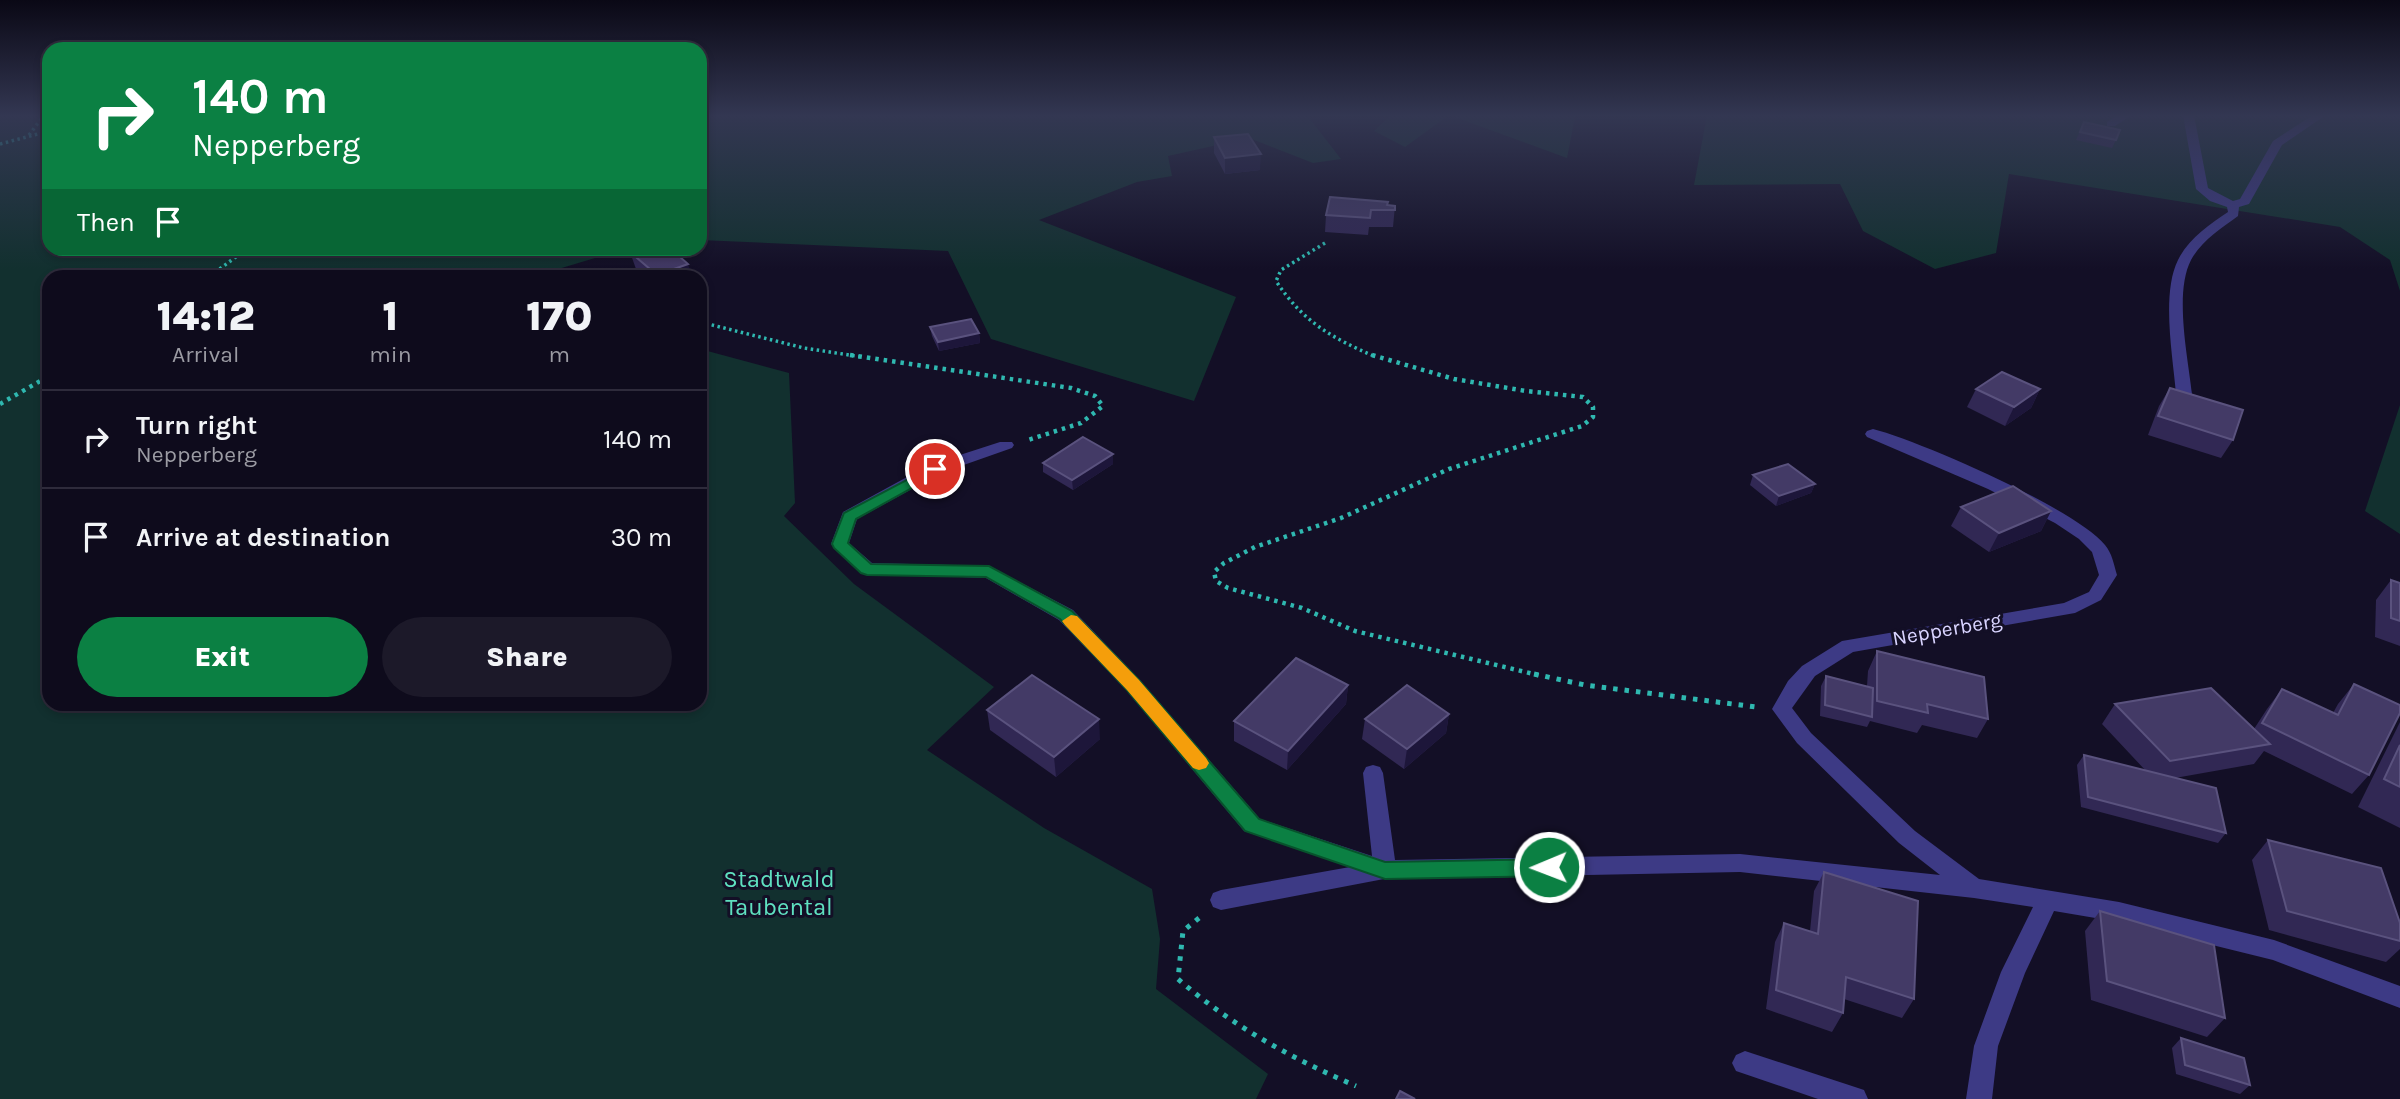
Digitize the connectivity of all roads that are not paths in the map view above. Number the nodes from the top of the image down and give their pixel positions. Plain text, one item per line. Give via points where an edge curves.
1 (2198, 166) edge
2 (2264, 166) edge
3 (2233, 205) junction
4 (2184, 394) edge
5 (1873, 434) dead end
6 (1006, 445) road end
7 (1373, 773) dead end
8 (1385, 870) junction
9 (1975, 888) junction
10 (1221, 900) road end
11 (2047, 902) junction
12 (2400, 998) edge
13 (1745, 1063) dead end
14 (1855, 1099) edge
15 (1979, 1099) edge

1 - 3 street via 2202,189
2 - 3 street via 2245,201
3 - 4 street via 2234,213 2196,244 2181,266 2179,338
5 - 9 street, Nepperberg via 1920,450 2068,524 2098,547 2108,575 2095,596 2068,609 1849,646 1818,662 1794,684 1782,709 1804,738 1907,838
6 - 8 street via 935,469 849,516 840,544 867,569 989,572 1066,615 1133,685 1252,825
7 - 8 street
8 - 9 street via 1740,863
8 - 10 street
9 - 11 street
11 - 12 street via 2119,912 2274,950
11 - 15 street via 2013,972 1986,1046
13 - 14 street

